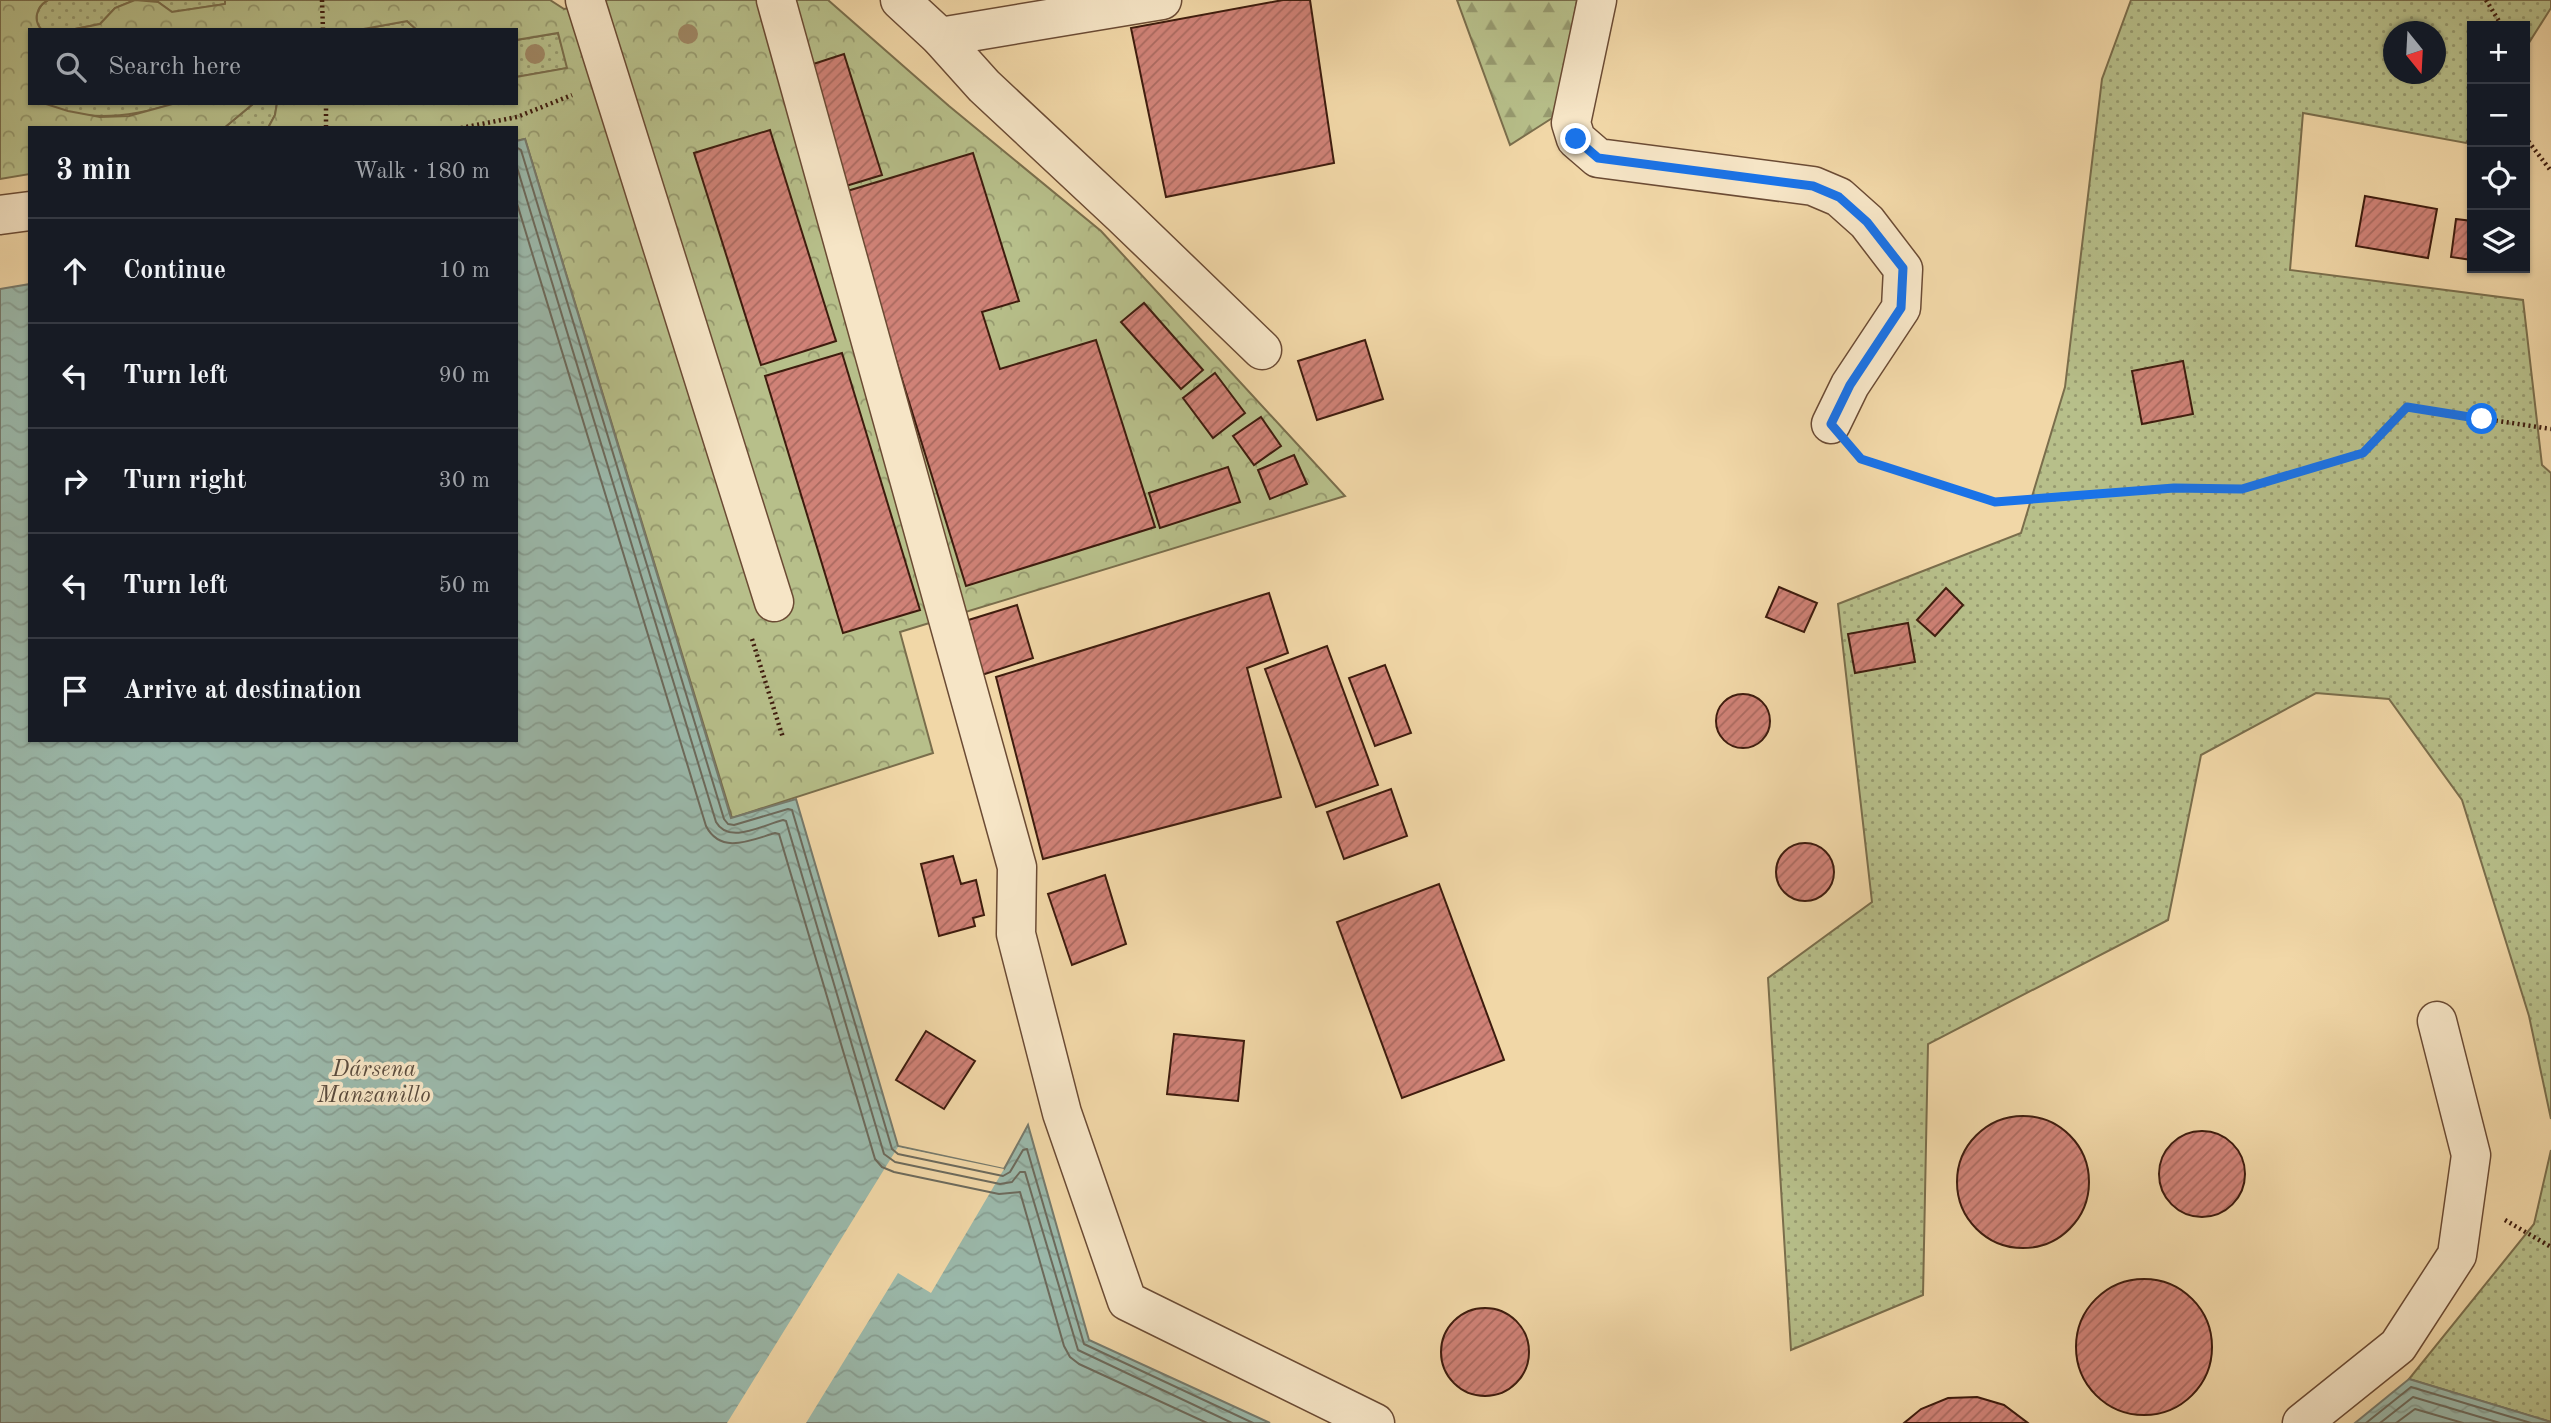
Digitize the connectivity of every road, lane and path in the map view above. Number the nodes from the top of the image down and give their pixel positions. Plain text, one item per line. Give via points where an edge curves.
1 (322, 0) edge
2 (585, 0) edge
3 (776, 0) edge
4 (900, 0) edge
5 (1162, 0) edge
6 (1597, 0) edge
7 (2486, 0) edge
8 (1003, 13) edge
9 (2499, 21) edge
10 (323, 28) edge
11 (940, 37) junction
12 (326, 105) edge
13 (326, 126) edge
14 (2530, 144) edge
15 (2551, 171) edge
16 (28, 211) edge
17 (0, 215) edge
18 (1262, 349) dead end
19 (1831, 424) joint
20 (2551, 429) edge
21 (774, 602) dead end
22 (2437, 1021) dead end
23 (1376, 1423) edge
24 (2301, 1423) edge

1 - 10 path
2 - 21 street
3 - 23 street via 1017,867 1016,934 1062,1113 1127,1301
4 - 11 street
5 - 8 street
6 - 19 street via 1571,123 1576,139 1598,158 1813,186 1839,197 1867,222 1903,268 1901,308 1850,385
7 - 9 path
8 - 11 street
11 - 18 street via 984,86
12 - 13 path
14 - 15 path
16 - 17 street
19 - 20 path via 1861,459 1995,502 2174,488 2242,489 2363,453 2407,407
22 - 24 street via 2471,1154 2457,1255 2398,1346

